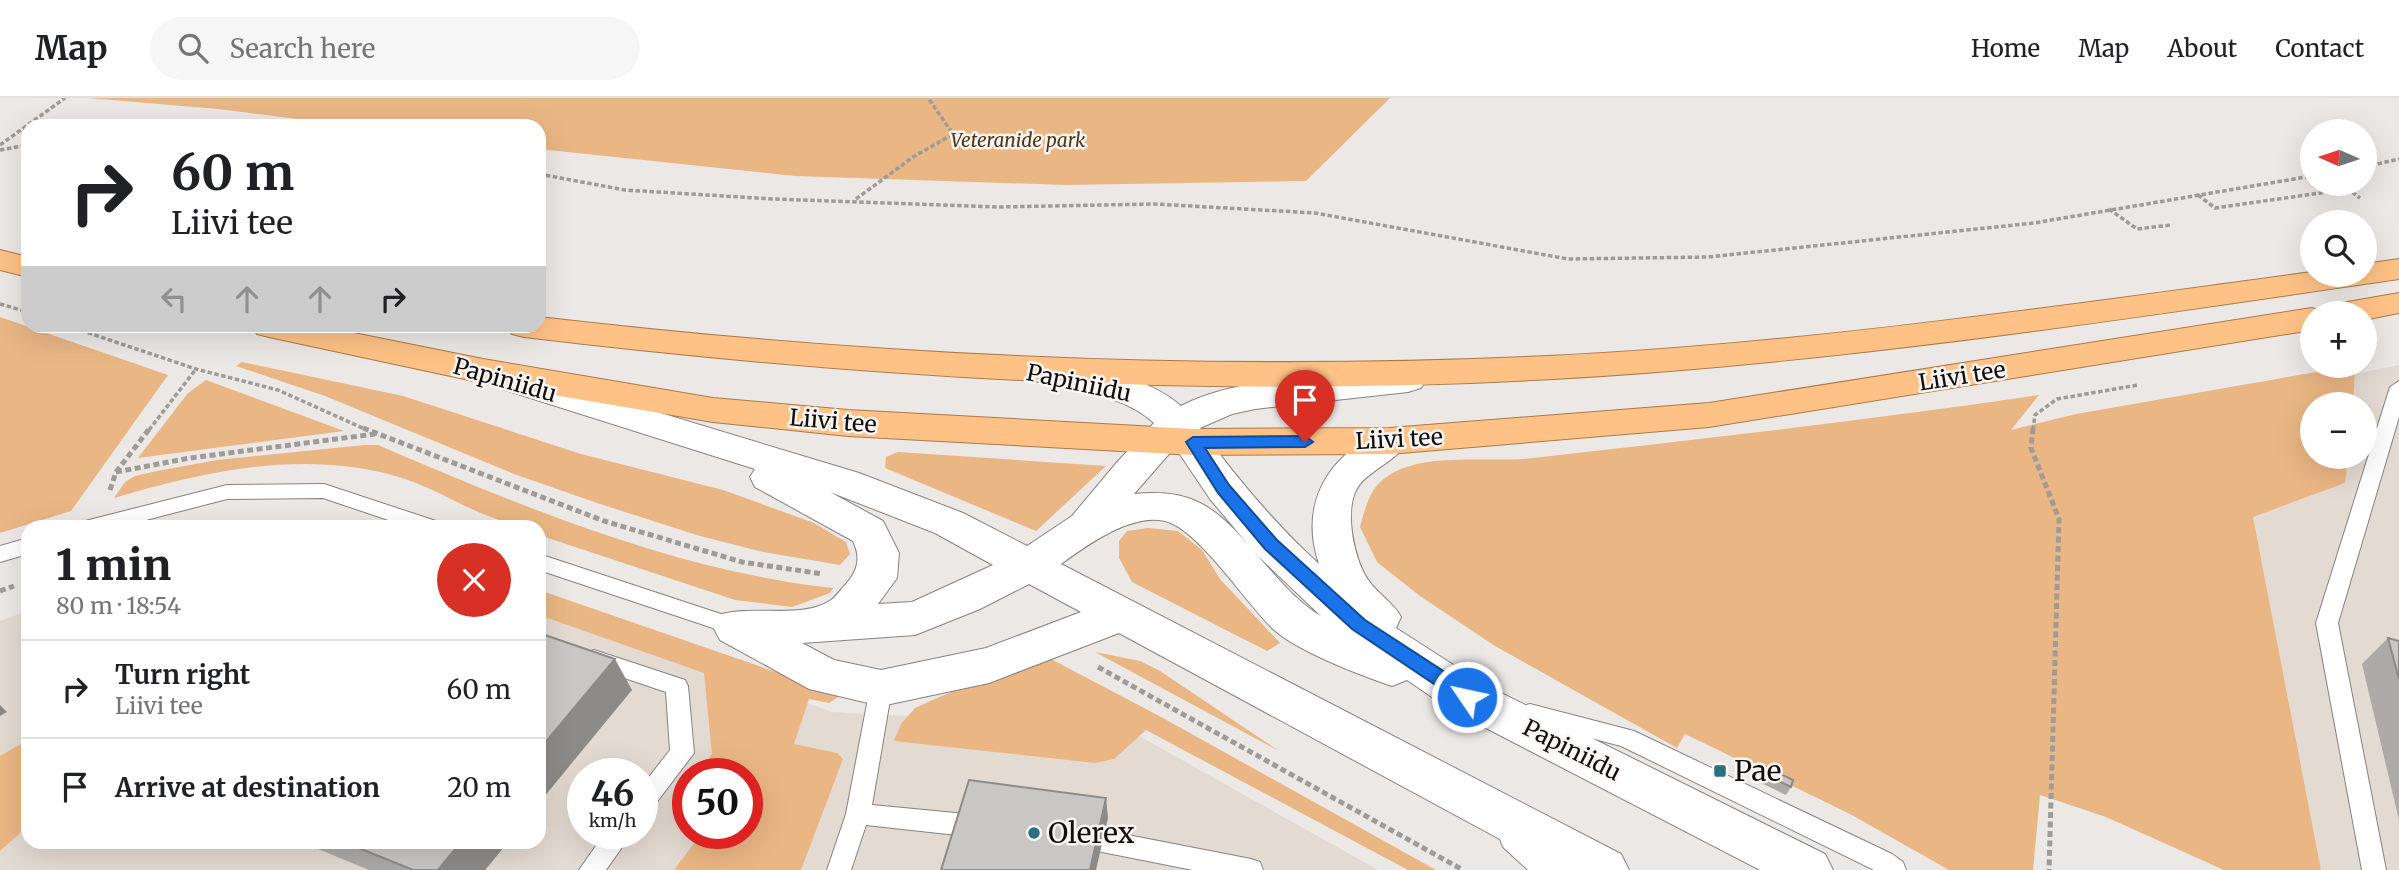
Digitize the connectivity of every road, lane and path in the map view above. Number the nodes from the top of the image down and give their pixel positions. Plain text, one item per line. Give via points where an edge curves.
1 (65, 98) edge
2 (928, 98) edge
3 (38, 119) edge
4 (21, 132) edge
5 (21, 146) edge
6 (0, 148) edge
7 (2399, 159) edge
8 (2377, 164) edge
9 (546, 175) edge
10 (2300, 178) edge
11 (2198, 195) junction
12 (2360, 198) dead end
13 (856, 200) junction
14 (2109, 209) junction
15 (2171, 225) dead end
16 (0, 258) edge
17 (21, 258) edge
18 (21, 265) edge
19 (2399, 269) edge
20 (2377, 272) edge
21 (2300, 283) edge
22 (2399, 303) edge
23 (0, 304) edge
24 (2377, 307) edge
25 (21, 310) edge
26 (2300, 321) edge
27 (546, 329) edge
28 (89, 333) edge
29 (302, 333) edge
30 (196, 369) junction
31 (483, 371) junction
32 (1043, 372) junction
33 (1483, 372) junction
34 (2151, 383) dead end
35 (2399, 387) edge
36 (376, 434) junction
37 (1177, 436) junction
38 (702, 440) junction
39 (1389, 441) junction
40 (116, 472) junction
41 (96, 520) edge
42 (114, 520) edge
43 (411, 520) edge
44 (1084, 527) junction
45 (21, 548) edge
46 (0, 554) edge
47 (546, 564) edge
48 (1030, 565) junction
49 (832, 575) dead end
50 (1123, 614) junction
51 (734, 626) junction
52 (812, 626) junction
53 (577, 653) edge
54 (1085, 660) dead end
55 (881, 688) junction
56 (1467, 697) junction
57 (658, 784) edge
58 (1464, 796) junction
59 (858, 814) junction
60 (966, 825) edge
61 (1102, 841) edge
62 (607, 849) edge
63 (591, 870) edge
64 (839, 870) edge
65 (1251, 870) edge
66 (1463, 870) edge
67 (1545, 870) edge
68 (1604, 870) edge
69 (1808, 870) edge
70 (1894, 870) edge
71 (2049, 870) edge
72 (2374, 870) edge

1 - 3 path
2 - 13 path via 953,134
4 - 6 path
5 - 6 path
7 - 8 path
9 - 13 path via 625,190
10 - 11 path
11 - 12 path via 2216,208 2348,189
11 - 14 path
13 - 14 path via 998,207 1155,204 1315,213 1568,259 1708,257 2034,222
14 - 15 path via 2137,229
16 - 17 highway
16 - 18 highway
19 - 20 highway, Liivi tee
21 - 33 highway, Liivi tee via 1892,339
22 - 24 highway
23 - 25 path
26 - 39 highway, Liivi tee via 1709,415
27 - 32 highway, Papiniidu via 794,355
28 - 30 path
29 - 31 highway, Papiniidu
30 - 36 path via 278,390
30 - 40 path
31 - 37 highway, Liivi tee via 713,410 848,423
31 - 38 main road, Papiniidu
32 - 33 highway, Liivi tee via 1264,376
32 - 37 main road, Papiniidu via 1123,388 1153,402
33 - 37 main road via 1210,406
34 - 71 path via 2056,399 2035,415 2031,448 2059,519
35 - 72 lane via 2327,623
36 - 40 path
36 - 49 path via 604,520 743,562
37 - 39 highway, Liivi tee
37 - 44 main road
37 - 56 main road, Papiniidu via 1271,544 1358,625
38 - 48 main road, Papiniidu via 845,483 949,523
38 - 52 main road via 869,531 879,553 876,578 846,612
39 - 56 main road via 1351,470 1337,490 1332,522 1336,554 1356,594
40 - 41 path
42 - 43 lane via 227,492 324,491
44 - 48 main road
44 - 56 main road via 1134,508 1159,506 1185,512 1213,535 1289,618 1329,641
45 - 46 lane
47 - 51 lane
48 - 50 main road, Papiniidu
48 - 52 main road via 915,618
50 - 55 main road via 989,665
50 - 58 main road, Papiniidu
51 - 52 main road
51 - 55 main road via 825,676
53 - 57 lane via 677,686 682,753
54 - 66 path
55 - 59 lane
56 - 69 main road, Papiniidu
56 - 70 lane via 1626,738
58 - 67 lane
58 - 68 main road, Papiniidu
59 - 60 lane
59 - 64 lane
61 - 65 lane
62 - 63 lane

